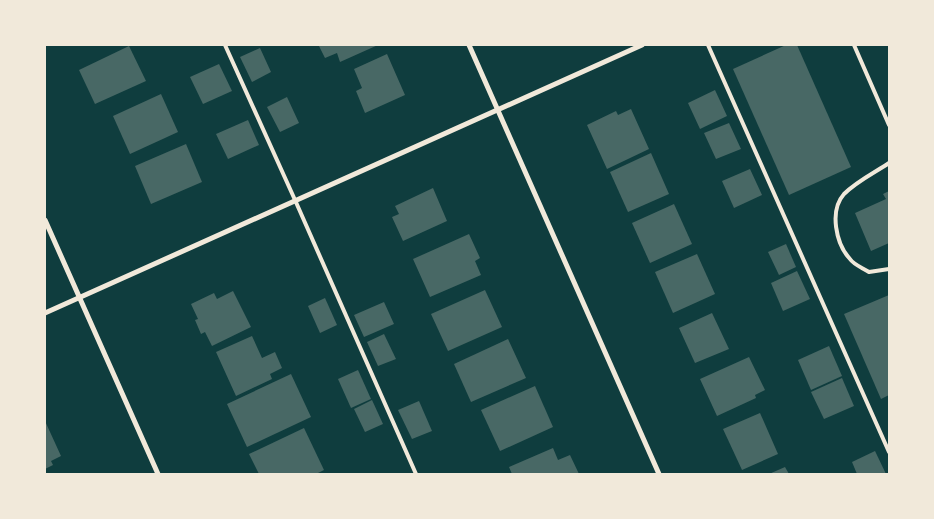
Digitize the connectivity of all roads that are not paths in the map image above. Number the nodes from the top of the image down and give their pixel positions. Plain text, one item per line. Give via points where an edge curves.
1 (225, 45) edge
2 (468, 45) edge
3 (642, 45) edge
4 (708, 45) edge
5 (854, 45) edge
6 (497, 109) junction
7 (889, 125) edge
8 (889, 163) edge
9 (295, 200) junction
10 (45, 220) edge
11 (889, 269) edge
12 (79, 297) junction
13 (45, 313) edge
14 (889, 452) edge
15 (158, 474) edge
16 (416, 474) edge
17 (659, 474) edge

1 - 9 lane
2 - 6 street
3 - 6 street
4 - 14 lane
5 - 7 lane
6 - 9 street
6 - 17 street
8 - 11 lane via 842,196 836,210 836,230 850,260 869,272
9 - 12 street
9 - 16 lane
10 - 12 street
12 - 13 street
12 - 15 street

